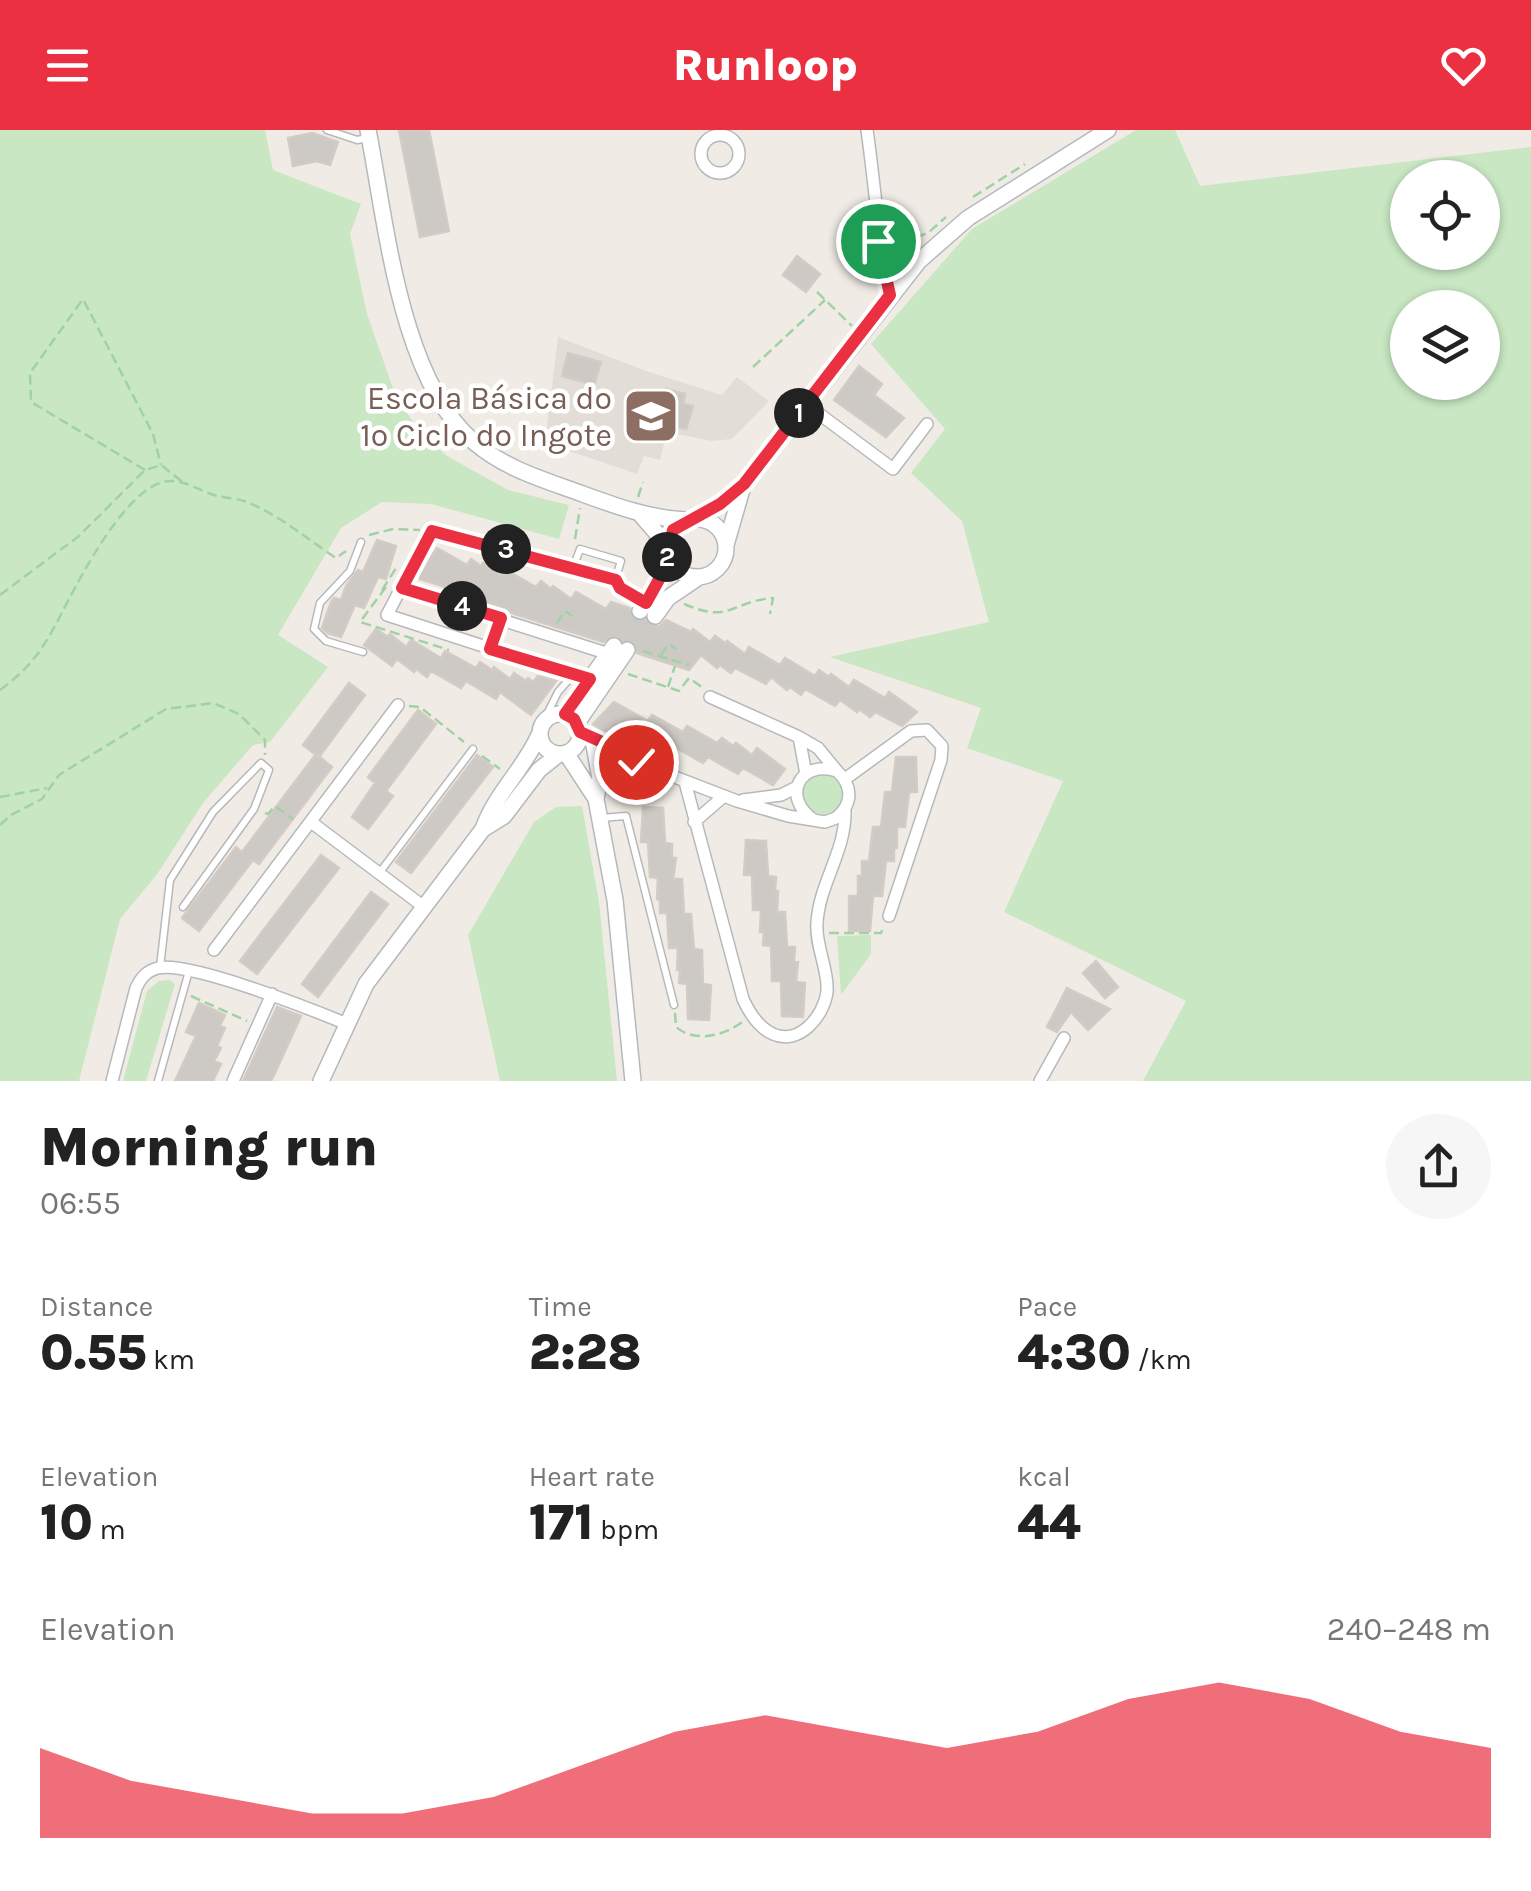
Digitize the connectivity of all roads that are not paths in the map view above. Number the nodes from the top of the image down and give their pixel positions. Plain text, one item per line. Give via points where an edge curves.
1 (326, 130) edge
2 (867, 130) edge
3 (1108, 130) edge
4 (369, 134) edge
5 (880, 218) junction
6 (919, 261) junction
7 (890, 295) junction
8 (806, 404) junction
9 (927, 424) dead end
10 (744, 484) junction
11 (641, 515) junction
12 (689, 520) junction
13 (361, 542) road end
14 (726, 545) junction
15 (668, 550) junction
16 (574, 568) junction
17 (700, 577) junction
18 (402, 588) junction
19 (501, 618) junction
20 (490, 649) junction
21 (363, 652) dead end
22 (616, 655) junction
23 (573, 675) junction
24 (590, 679) junction
25 (710, 696) dead end
26 (398, 706) road end
27 (579, 727) junction
28 (541, 728) junction
29 (800, 737) junction
30 (474, 750) road end
31 (567, 757) junction
32 (636, 762) junction
33 (600, 765) junction
34 (806, 774) junction
35 (841, 775) junction
36 (684, 782) junction
37 (797, 787) junction
38 (724, 796) junction
39 (596, 798) junction
40 (738, 800) junction
41 (844, 811) junction
42 (600, 818) junction
43 (814, 820) junction
44 (310, 822) junction
45 (694, 822) junction
46 (482, 829) junction
47 (380, 874) junction
48 (424, 906) junction
49 (183, 908) dead end
50 (889, 916) road end
51 (214, 950) dead end
52 (160, 967) junction
53 (189, 971) junction
54 (272, 994) junction
55 (674, 1004) dead end
56 (347, 1024) junction
57 (1064, 1038) dead end
58 (112, 1081) edge
59 (158, 1081) edge
60 (232, 1081) edge
61 (321, 1081) edge
62 (633, 1081) edge
63 (1040, 1081) edge

1 - 4 lane via 356,140
2 - 5 street
3 - 6 street via 968,218
4 - 11 street via 404,310 430,383 449,414 471,440 521,472
5 - 6 street
5 - 7 street
6 - 7 street
7 - 8 street
8 - 9 street via 893,468
8 - 10 street
10 - 12 street
10 - 14 street
11 - 12 street
11 - 15 street
12 - 14 street via 718,528
12 - 15 street via 673,530
13 - 21 lane via 350,571 320,603 314,629 326,641
14 - 17 street via 716,570
15 - 17 street via 679,572
15 - 17 street via 647,614
16 - 16 lane via 616,580 621,561 580,549
16 - 18 lane via 432,531
18 - 19 street
18 - 20 street via 387,615
19 - 20 lane
19 - 22 street
20 - 23 street
22 - 24 street
22 - 27 street
23 - 24 lane
23 - 28 lane
24 - 27 street
25 - 29 street
26 - 44 street
27 - 28 street via 553,714
27 - 31 street
27 - 32 street
27 - 33 street
28 - 31 street via 544,746
28 - 46 street
29 - 34 street
29 - 35 street
30 - 47 lane
31 - 33 lane
31 - 39 street
31 - 46 street via 538,770 504,816
32 - 33 street
32 - 36 street
33 - 39 street
34 - 35 street via 816,769
34 - 37 street
35 - 41 street via 850,789
35 - 50 street via 911,731 927,730 942,746
36 - 38 street
36 - 45 street
37 - 40 street
37 - 43 street via 803,813
38 - 40 street
38 - 45 street
39 - 42 street
40 - 43 street
41 - 43 street
41 - 45 street via 845,831 823,891 818,934 827,991 820,1014 789,1036 774,1034 743,1000
42 - 55 lane via 626,816
42 - 62 street
44 - 47 street
44 - 51 street
46 - 48 street
47 - 48 street
48 - 56 street via 374,972
49 - 52 lane via 254,809 270,770 260,763 213,812 170,880
52 - 53 street
52 - 58 street via 136,988
53 - 54 street
53 - 59 lane
54 - 56 street
54 - 60 street
56 - 61 street
57 - 63 street

